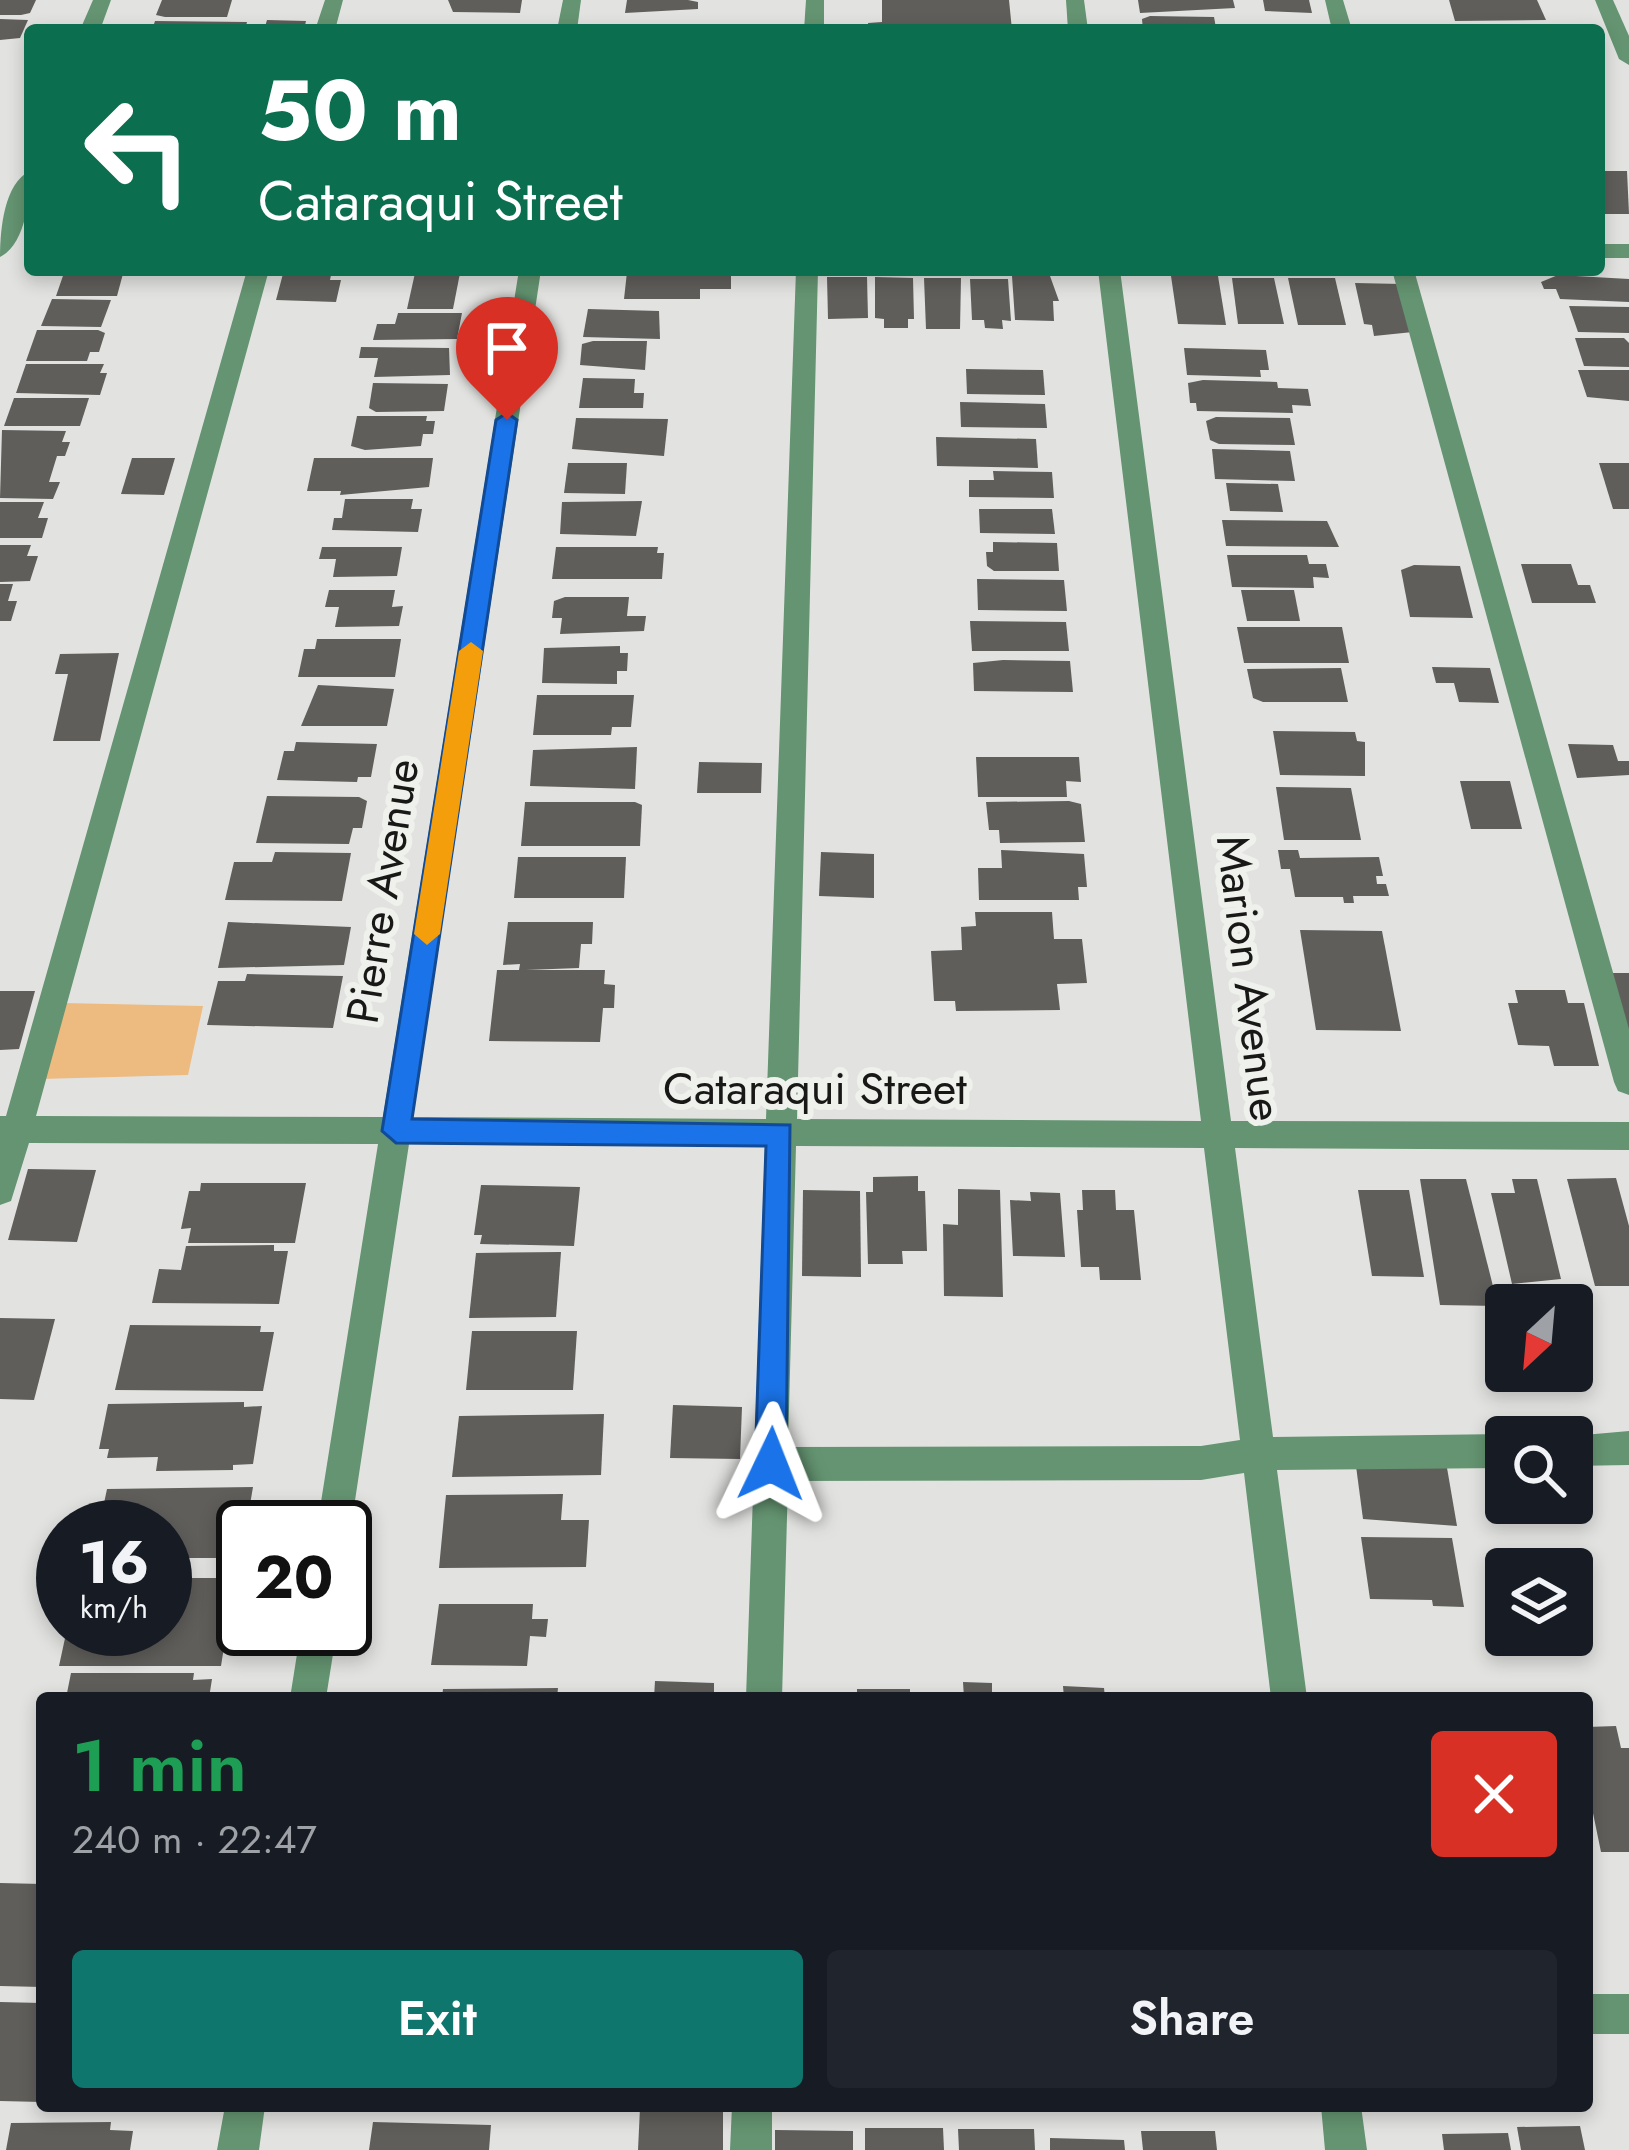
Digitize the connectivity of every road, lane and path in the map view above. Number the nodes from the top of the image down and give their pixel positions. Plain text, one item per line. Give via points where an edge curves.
1 (1604, 0) edge
2 (1629, 59) edge
3 (24, 190) edge
4 (1, 246) edge
5 (256, 276) edge
6 (529, 276) edge
7 (807, 276) edge
8 (1110, 276) edge
9 (1405, 276) edge
10 (1629, 1082) edge
11 (9, 1129) edge
12 (396, 1131) junction
13 (781, 1133) junction
14 (1218, 1136) junction
15 (1629, 1136) edge
16 (0, 1192) edge
17 (1629, 1448) edge
18 (1593, 1449) edge
19 (1485, 1450) edge
20 (1258, 1454) junction
21 (771, 1464) junction
22 (338, 1500) edge
23 (315, 1656) edge
24 (309, 1692) edge
25 (764, 1692) edge
26 (1288, 1692) edge
27 (1593, 2014) edge
28 (1629, 2014) edge
29 (243, 2112) edge
30 (752, 2112) edge
31 (1341, 2112) edge
32 (238, 2150) edge
33 (751, 2150) edge
34 (1346, 2150) edge

1 - 2 street
3 - 4 street
5 - 11 street
6 - 12 street, Pierre Avenue
7 - 13 street
8 - 14 street, Marion Avenue
9 - 10 street
11 - 12 street, Cataraqui Street
11 - 16 street
12 - 13 street, Cataraqui Street
12 - 22 street, Pierre Avenue
13 - 14 street, Cataraqui Street
13 - 21 street
14 - 15 street, Cataraqui Street
14 - 20 street, Marion Avenue
17 - 18 street
19 - 20 street
20 - 21 street via 1201,1463
20 - 26 street, Marion Avenue
21 - 25 street
23 - 24 street
27 - 28 street
29 - 32 street
30 - 33 street
31 - 34 street

